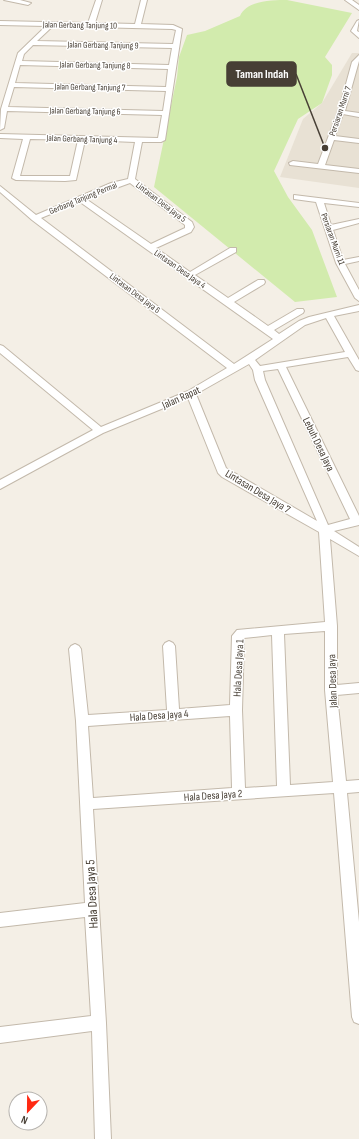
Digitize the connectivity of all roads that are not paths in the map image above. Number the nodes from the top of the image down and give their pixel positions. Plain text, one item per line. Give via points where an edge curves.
1 (7, 0) edge
2 (99, 0) edge
3 (144, 0) edge
4 (348, 0) edge
5 (28, 3) dead end
6 (359, 8) edge
7 (359, 22) edge
8 (0, 23) edge
9 (52, 24) junction
10 (91, 25) junction
11 (138, 26) junction
12 (359, 36) edge
13 (31, 43) junction
14 (176, 46) junction
15 (358, 61) edge
16 (18, 63) junction
17 (172, 66) junction
18 (11, 85) junction
19 (170, 89) junction
20 (4, 109) junction
21 (341, 112) junction
22 (166, 113) junction
23 (359, 115) edge
24 (0, 128) edge
25 (0, 136) edge
26 (27, 137) junction
27 (331, 138) junction
28 (82, 139) junction
29 (139, 141) junction
30 (359, 141) edge
31 (293, 163) dead end
32 (321, 166) junction
33 (359, 171) edge
34 (131, 180) junction
35 (0, 188) edge
36 (297, 197) dead end
37 (81, 199) junction
38 (319, 200) junction
39 (359, 205) edge
40 (35, 218) junction
41 (359, 222) edge
42 (328, 228) junction
43 (150, 248) junction
44 (233, 250) dead end
45 (359, 259) edge
46 (340, 263) junction
47 (190, 275) junction
48 (261, 282) dead end
49 (359, 298) edge
50 (228, 302) junction
51 (359, 308) edge
52 (300, 311) dead end
53 (329, 315) junction
54 (268, 330) junction
55 (280, 338) junction
56 (0, 348) edge
57 (351, 354) junction
58 (250, 359) junction
59 (281, 366) junction
60 (359, 368) edge
61 (234, 369) junction
62 (258, 369) junction
63 (191, 393) junction
64 (100, 431) junction
65 (0, 485) edge
66 (358, 521) edge
67 (324, 530) junction
68 (359, 552) edge
69 (331, 626) junction
70 (278, 630) junction
71 (169, 646) dead end
72 (75, 649) dead end
73 (359, 688) edge
74 (331, 690) junction
75 (236, 710) junction
76 (173, 714) junction
77 (82, 721) junction
78 (359, 786) edge
79 (341, 787) junction
80 (284, 791) junction
81 (239, 793) junction
82 (86, 804) junction
83 (354, 882) edge
84 (92, 910) junction
85 (0, 920) edge
86 (359, 1017) edge
87 (100, 1023) junction
88 (0, 1035) edge
89 (104, 1139) edge

1 - 5 street
2 - 10 street
3 - 11 street
4 - 6 street
7 - 12 street via 354,31
8 - 9 street, Jalan Gerbang Tanjung 10
9 - 10 street, Jalan Gerbang Tanjung 10
9 - 13 street
10 - 11 street, Jalan Gerbang Tanjung 10
11 - 14 street, Jalan Gerbang Tanjung 10 via 173,27 179,30
13 - 14 street, Jalan Gerbang Tanjung 9
13 - 16 street via 20,53
14 - 17 street
15 - 21 street, Persiaran Murni 7
16 - 17 street, Jalan Gerbang Tanjung 8
16 - 18 street
17 - 19 street
18 - 19 street, Jalan Gerbang Tanjung 7
18 - 20 street
19 - 22 street
20 - 22 street, Jalan Gerbang Tanjung 6
20 - 24 street
21 - 23 street
21 - 27 street, Persiaran Murni 7
22 - 29 street, Jalan Gerbang Tanjung 4 via 162,139
25 - 26 street, Jalan Gerbang Tanjung 4
26 - 28 street, Jalan Gerbang Tanjung 4
26 - 28 street via 16,178 74,177
27 - 30 street
27 - 32 street, Persiaran Murni 7
28 - 29 street, Jalan Gerbang Tanjung 4
29 - 34 street
31 - 32 street
32 - 33 street
34 - 37 street, Gerbang Tanjung Permai
34 - 43 street, Lintasan Desa Jaya 5 via 190,227
35 - 40 street, Lintasan Desa Jaya 6
36 - 38 street
37 - 40 street, Gerbang Tanjung Permai
37 - 43 street, Lintasan Desa Jaya 4
38 - 39 street
38 - 42 street, Persiaran Murni 11
40 - 61 street, Lintasan Desa Jaya 6
41 - 42 street
42 - 46 street, Persiaran Murni 11
43 - 47 street, Lintasan Desa Jaya 4
44 - 47 street
45 - 46 street
46 - 49 street, Persiaran Murni 11
47 - 50 street, Lintasan Desa Jaya 4
48 - 50 street
50 - 54 street, Lintasan Desa Jaya 4
51 - 53 street, Jalan Rapat
52 - 54 street
53 - 55 street, Jalan Rapat via 302,324
53 - 57 street
54 - 55 street, Lintasan Desa Jaya 4
55 - 58 street, Jalan Rapat
56 - 64 street
57 - 59 street
57 - 60 street
58 - 61 street, Jalan Rapat
58 - 62 street, Jalan Desa Jaya
59 - 62 street
59 - 66 street, Lebuh Desa Jaya
61 - 63 street, Jalan Rapat
62 - 67 street, Jalan Desa Jaya via 260,380 322,520
63 - 64 street, Jalan Rapat
63 - 67 street, Lintasan Desa Jaya 7 via 222,470
64 - 65 street, Jalan Rapat
66 - 67 street
67 - 68 street, Lintasan Desa Jaya 7
67 - 69 street, Jalan Desa Jaya
69 - 70 street, Hala Desa Jaya 1
69 - 74 street, Jalan Desa Jaya
70 - 75 street, Hala Desa Jaya 1 via 241,633 238,636
70 - 80 street
71 - 76 street
72 - 77 street, Hala Desa Jaya 5
73 - 74 street
74 - 79 street, Jalan Desa Jaya
75 - 76 street, Hala Desa Jaya 4
75 - 81 street, Hala Desa Jaya 1
76 - 77 street, Hala Desa Jaya 4
77 - 82 street, Hala Desa Jaya 5
78 - 79 street, Hala Desa Jaya 2
79 - 80 street, Hala Desa Jaya 2
79 - 83 street, Jalan Desa Jaya
80 - 81 street, Hala Desa Jaya 2
81 - 82 street, Hala Desa Jaya 2
82 - 84 street, Hala Desa Jaya 5
83 - 86 street, Jalan Desa Jaya
84 - 85 street
84 - 87 street, Hala Desa Jaya 5
87 - 88 street
87 - 89 street, Hala Desa Jaya 5

